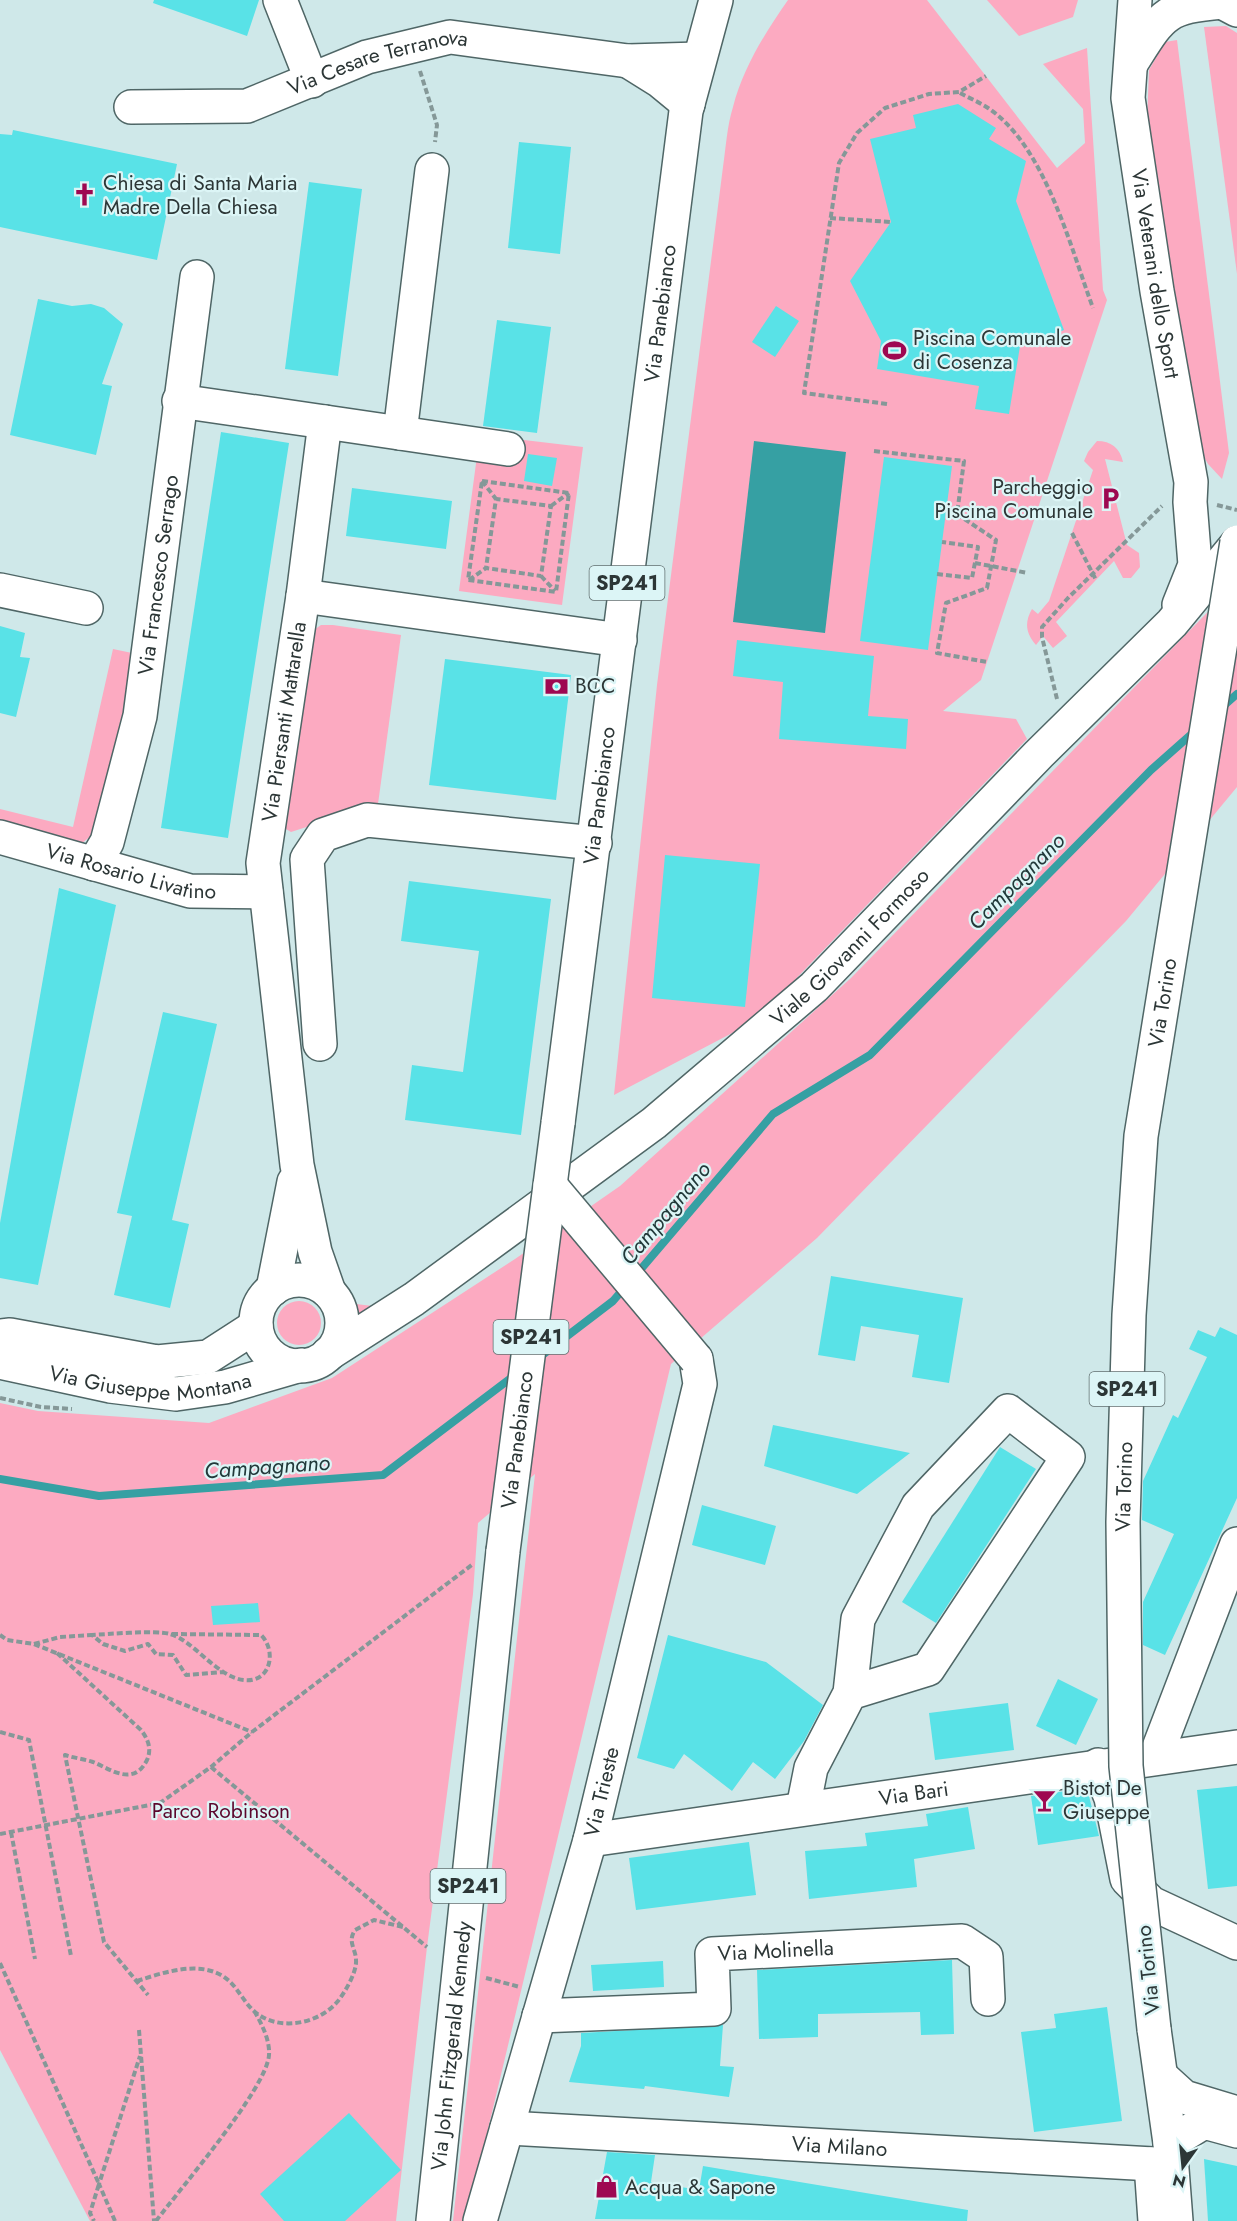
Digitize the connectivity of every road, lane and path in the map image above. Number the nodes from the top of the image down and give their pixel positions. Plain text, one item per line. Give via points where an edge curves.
1 (280, 0) edge
2 (716, 0) edge
3 (736, 0) edge
4 (1135, 0) edge
5 (1226, 4) edge
6 (413, 48) junction
7 (700, 51) junction
8 (628, 61) junction
9 (1130, 66) junction
10 (986, 76) dead end
11 (312, 81) junction
12 (959, 92) junction
13 (688, 104) junction
14 (130, 107) dead end
15 (432, 170) joint
16 (830, 218) junction
17 (891, 222) dead end
18 (197, 277) dead end
19 (1093, 308) dead end
20 (179, 400) junction
21 (887, 404) dead end
22 (325, 422) junction
23 (400, 433) junction
24 (508, 449) dead end
25 (873, 451) dead end
26 (482, 481) junction
27 (569, 493) junction
28 (1194, 496) junction
29 (496, 499) junction
30 (551, 506) junction
31 (1237, 510) edge
32 (1072, 533) dead end
33 (942, 542) dead end
34 (1232, 551) edge
35 (975, 563) junction
36 (991, 566) junction
37 (486, 568) junction
38 (1028, 573) dead end
39 (1093, 573) junction
40 (938, 574) dead end
41 (541, 576) junction
42 (468, 580) junction
43 (1096, 580) dead end
44 (0, 590) edge
45 (556, 592) junction
46 (303, 596) junction
47 (86, 608) dead end
48 (1172, 623) junction
49 (620, 640) junction
50 (987, 662) dead end
51 (1074, 719) junction
52 (0, 837) edge
53 (595, 843) junction
54 (94, 864) junction
55 (266, 892) junction
56 (320, 1044) dead end
57 (297, 1165) junction
58 (550, 1185) junction
59 (273, 1289) junction
60 (331, 1294) junction
61 (414, 1299) junction
62 (256, 1326) junction
63 (0, 1336) edge
64 (314, 1360) junction
65 (0, 1362) edge
66 (1237, 1544) edge
67 (490, 1556) junction
68 (171, 1634) junction
69 (0, 1635) edge
70 (92, 1635) junction
71 (7, 1640) junction
72 (0, 1643) edge
73 (34, 1644) junction
74 (57, 1653) junction
75 (224, 1672) junction
76 (850, 1693) junction
77 (0, 1732) edge
78 (252, 1732) junction
79 (1237, 1747) edge
80 (1155, 1758) junction
81 (1098, 1766) junction
82 (211, 1767) junction
83 (803, 1808) junction
84 (77, 1819) junction
85 (45, 1826) junction
86 (11, 1832) junction
87 (0, 1834) edge
88 (590, 1840) junction
89 (403, 1928) junction
90 (1237, 1943) edge
91 (427, 1947) dead end
92 (70, 1956) dead end
93 (34, 1959) dead end
94 (0, 1963) edge
95 (480, 1977) dead end
96 (137, 1981) junction
97 (522, 1988) dead end
98 (148, 1995) dead end
99 (988, 1999) dead end
100 (254, 2012) junction
101 (539, 2016) junction
102 (139, 2030) dead end
103 (141, 2052) junction
104 (1162, 2077) junction
105 (1237, 2113) edge
106 (507, 2128) junction
107 (1237, 2131) edge
108 (1164, 2157) junction
109 (99, 2184) junction
110 (94, 2221) edge
111 (115, 2221) edge
112 (155, 2221) edge
113 (434, 2221) edge
114 (480, 2221) edge
115 (1155, 2221) edge
116 (1176, 2221) edge

1 - 11 street
2 - 7 street, Via Panebianco
3 - 7 street, Via Panebianco
4 - 9 street, Via Veterani dello Sport
5 - 9 street, Via Veterani dello Sport via 1175,10 1159,21
6 - 8 street, Via Cesare Terranova via 450,37
6 - 11 street, Via Cesare Terranova via 367,57
6 - 15 path via 437,125
7 - 8 street, Via Cesare Terranova
7 - 13 street, Via Panebianco / SP241
8 - 13 street, Via Cesare Terranova
9 - 28 street, Via Veterani dello Sport via 1128,98 1133,132
10 - 12 path
11 - 14 street, Via Cesare Terranova via 247,106
12 - 16 path via 903,100 870,120 851,141 839,163
12 - 19 path via 1007,125 1041,171
13 - 49 street, Via Panebianco / SP241
15 - 23 street
16 - 17 path
16 - 21 path via 804,393
18 - 20 street, Via Francesco Serrago
20 - 22 street
20 - 54 street, Via Francesco Serrago via 140,716 107,842
22 - 23 street
22 - 46 street
23 - 24 street
25 - 36 path via 964,462 957,514 996,540
26 - 27 path
26 - 29 path
26 - 42 path
27 - 30 path
27 - 45 path
28 - 31 path
28 - 34 street, Via Veterani dello Sport
28 - 39 path via 1161,506
28 - 48 street, Via Veterani dello Sport via 1195,565
29 - 30 path
29 - 37 path
30 - 41 path
32 - 39 path
33 - 35 path via 978,547
34 - 48 street, Viale Giovanni Formoso
34 - 104 street, Via Torino / SP241, bridge via 1140,1136 1129,1315 1123,1522 1126,1766
35 - 36 path
35 - 40 path via 972,578
36 - 38 path
36 - 50 path via 987,588 946,603 937,653
37 - 41 path
37 - 42 path
39 - 43 path
39 - 51 path via 1042,627 1059,706
41 - 45 path
42 - 45 path
44 - 47 street
46 - 49 street, Via Piersanti Mattarella
46 - 55 street, Via Piersanti Mattarella via 263,863
48 - 51 street, Viale Giovanni Formoso
49 - 53 street, Via Panebianco / SP241
51 - 61 street, Viale Giovanni Formoso via 814,987 654,1123
52 - 54 street, Via Rosario Livatino
53 - 56 street via 367,820 323,835 307,859
53 - 58 street, Via Panebianco / SP241, bridge
54 - 55 street, Via Rosario Livatino via 190,891
55 - 57 street, Via Piersanti Mattarella
57 - 59 street, Via Piersanti Mattarella
57 - 60 street, Via Piersanti Mattarella via 315,1252
58 - 67 street, Via Panebianco / SP241, bridge
58 - 88 street, Via Trieste, bridge via 698,1371
59 - 60 street via 295,1280 314,1283
59 - 62 street via 257,1312
60 - 61 street via 368,1301
60 - 64 street via 342,1320 336,1344
61 - 64 street, Viale Giovanni Formoso
62 - 63 street, Via Giuseppe Montana via 208,1357 157,1362
62 - 64 street via 259,1339 276,1359
64 - 65 street, Via Giuseppe Montana via 225,1387 176,1394 111,1386
66 - 80 street
67 - 78 path
67 - 113 street, Via John Fitzgerald Kennedy / SP241
68 - 70 path
68 - 75 path
68 - 75 path via 252,1633 261,1635 269,1644 270,1664 262,1675 243,1680
69 - 71 path
70 - 73 path
70 - 75 path via 103,1644 124,1651 148,1644 156,1654 173,1655 186,1675
71 - 72 path
71 - 73 path
73 - 74 path
74 - 78 path
74 - 84 path via 141,1730 149,1743 143,1766 128,1774 111,1773 95,1763 65,1755
76 - 76 street via 928,1669 1068,1457 1008,1412 918,1506 858,1619
76 - 83 street via 811,1768
77 - 85 path via 29,1740
78 - 82 path
79 - 80 street, Via Bari
80 - 81 street, Via Bari
81 - 83 street, Via Bari
81 - 90 street via 1111,1798 1126,1879 1151,1903
82 - 84 path via 160,1803
82 - 89 path
83 - 88 street, Via Bari
84 - 85 path
84 - 96 path via 104,1942
85 - 86 path
85 - 92 path
86 - 87 path
86 - 93 path
88 - 101 street, Via Trieste
89 - 91 path
89 - 100 path via 374,1920 355,1930 351,1942 356,1965 349,1983 339,2000 316,2018 286,2023
94 - 109 path
95 - 97 path
96 - 98 path
96 - 100 path via 191,1968 207,1971 235,1985
99 - 101 street, Via Molinella via 986,1957 962,1941 712,1954 714,2009
100 - 112 path via 268,2044 266,2069 254,2094
101 - 106 street, Via Trieste
102 - 103 path
103 - 109 path
103 - 112 path
104 - 105 street via 1184,2097
104 - 108 street, Via Torino / SP241
106 - 108 street, Via Milano via 1116,2173
106 - 114 street, Via Trieste
107 - 108 street via 1204,2122
108 - 115 street
108 - 116 street, Via Torino / SP241
109 - 110 path via 90,2213
109 - 111 path

